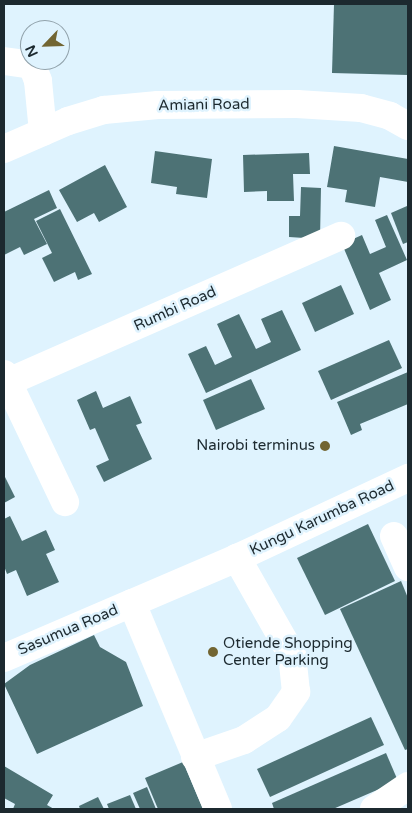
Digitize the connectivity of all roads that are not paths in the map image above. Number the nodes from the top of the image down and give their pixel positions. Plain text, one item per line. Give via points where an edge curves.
1 (4, 61) edge
2 (408, 126) edge
3 (44, 132) junction
4 (4, 149) edge
5 (341, 236) dead end
6 (6, 378) edge
7 (408, 478) edge
8 (65, 502) dead end
9 (394, 536) dead end
10 (236, 558) junction
11 (408, 567) edge
12 (132, 603) junction
13 (4, 658) edge
14 (195, 757) junction
15 (408, 786) edge
16 (218, 809) edge
17 (374, 809) edge

1 - 3 street via 32,65 38,80
2 - 3 street, Amiani Road via 390,116 361,108 220,104 104,110
3 - 4 street, Amiani Road
5 - 6 street, Rumbi Road
6 - 8 street, Rumbi Road
7 - 10 street, Kungu Karumba Road
9 - 11 street
10 - 12 street, Kungu Karumba Road
10 - 14 street via 292,655 296,692 278,718 258,731 244,740
12 - 13 street, Sasumua Road
12 - 14 street
14 - 16 street
15 - 17 street

